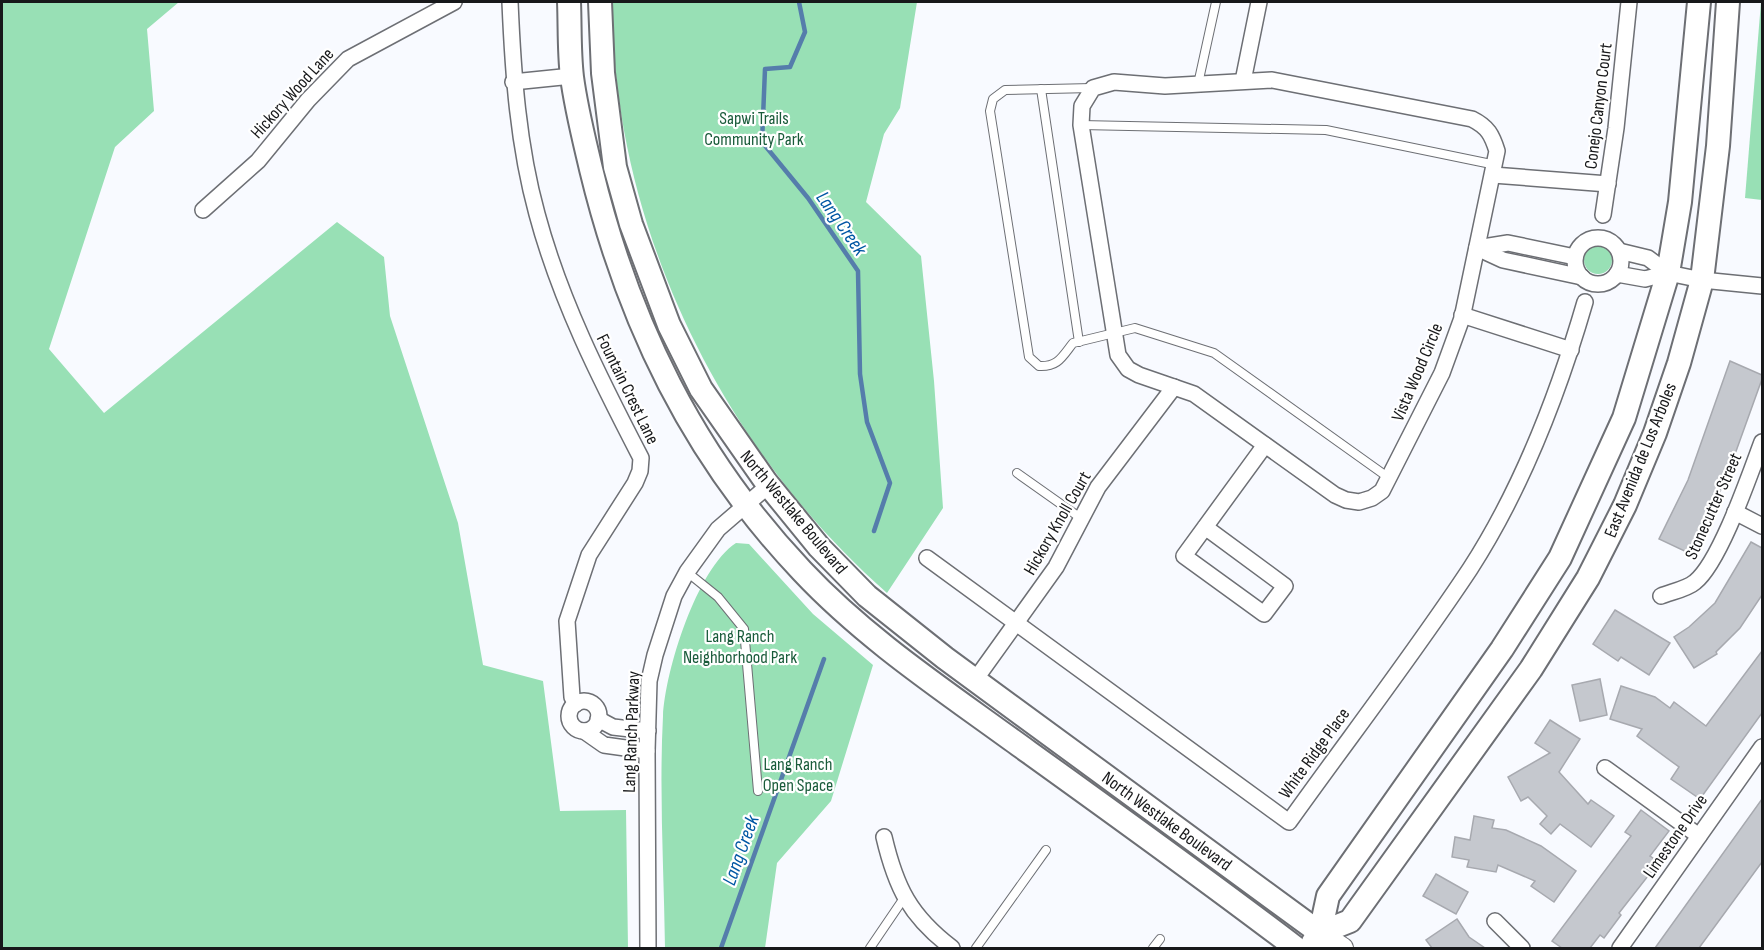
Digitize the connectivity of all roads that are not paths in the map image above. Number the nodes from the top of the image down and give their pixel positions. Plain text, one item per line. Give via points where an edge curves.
1 (454, 2) edge
2 (510, 2) edge
3 (569, 2) edge
4 (600, 2) edge
5 (1216, 2) edge
6 (1259, 2) edge
7 (1629, 2) edge
8 (1699, 2) edge
9 (1728, 2) edge
10 (572, 76) junction
11 (1243, 81) junction
12 (513, 82) junction
13 (1198, 84) junction
14 (1093, 88) junction
15 (1041, 89) junction
16 (1081, 125) junction
17 (1494, 170) junction
18 (1608, 184) junction
19 (203, 210) dead end
20 (1603, 215) dead end
21 (1477, 248) junction
22 (1619, 251) junction
23 (1575, 257) junction
24 (1668, 273) junction
25 (1617, 274) junction
26 (1582, 277) junction
27 (1702, 280) junction
28 (1762, 286) edge
29 (1585, 302) dead end
30 (1462, 315) junction
31 (1114, 334) junction
32 (1079, 342) junction
33 (1571, 350) junction
34 (1174, 387) junction
35 (1762, 442) edge
36 (1265, 445) junction
37 (1017, 473) dead end
38 (1390, 479) junction
39 (769, 486) junction
40 (745, 505) junction
41 (1735, 512) junction
42 (1082, 519) junction
43 (1762, 526) edge
44 (1204, 527) junction
45 (927, 558) dead end
46 (687, 572) junction
47 (1661, 596) dead end
48 (1016, 624) junction
49 (975, 680) junction
50 (576, 704) junction
51 (598, 719) junction
52 (584, 730) junction
53 (648, 731) junction
54 (1762, 747) edge
55 (647, 751) junction
56 (1605, 768) dead end
57 (758, 791) dead end
58 (1699, 836) junction
59 (884, 837) dead end
60 (1046, 850) dead end
61 (904, 898) junction
62 (1495, 921) dead end
63 (1160, 939) dead end
64 (1315, 941) edge
65 (648, 948) edge
66 (870, 948) edge
67 (952, 948) edge
68 (976, 948) edge
69 (1153, 948) edge
70 (1296, 948) edge
71 (1343, 948) edge
72 (1522, 948) edge
73 (1620, 948) edge

1 - 19 street, Hickory Wood Lane via 348,59 258,161
2 - 12 street, Fountain Crest Lane
3 - 10 main road, North Westlake Boulevard
4 - 39 main road, North Westlake Boulevard via 603,73 615,167 631,224 669,325 701,389
5 - 13 lane
6 - 11 street
7 - 18 street, Conejo Canyon Court
8 - 24 main road, East Avenida de Los Arboles via 1680,202
9 - 27 main road, East Avenida de Los Arboles via 1718,146
10 - 12 street
10 - 40 main road, North Westlake Boulevard via 597,192 620,273 671,389
11 - 13 street, Vista Wood Circle
11 - 17 street, Vista Wood Circle via 1294,82 1472,119 1492,135 1497,151
12 - 50 street, Fountain Crest Lane via 537,214 551,258 576,328 641,458 634,483 589,555 567,621 572,697
13 - 14 street, Vista Wood Circle via 1114,82
14 - 15 lane
14 - 16 street, Vista Wood Circle via 1082,106
15 - 32 lane
15 - 32 lane via 997,93 990,111 1029,357 1039,366 1051,366 1073,343
16 - 17 lane via 1326,130
16 - 31 street, Vista Wood Circle
17 - 18 street
17 - 21 street, Vista Wood Circle
18 - 20 street, Conejo Canyon Court
21 - 23 street via 1508,243
21 - 26 street via 1503,260
21 - 30 street, Vista Wood Circle
22 - 23 street via 1609,240 1595,237 1582,244
22 - 24 street via 1648,258
22 - 25 street
23 - 26 street via 1576,270
24 - 25 street via 1645,279
24 - 27 street
24 - 64 main road, East Avenida de Los Arboles via 1624,418 1560,558 1502,649 1328,896
25 - 26 street via 1598,284
27 - 28 street
27 - 64 main road, East Avenida de Los Arboles via 1655,433 1588,578 1531,669 1350,921
29 - 33 street, White Ridge Place
30 - 33 street
30 - 38 street, Vista Wood Circle via 1442,373
31 - 32 lane
31 - 34 street, Vista Wood Circle via 1118,355 1128,369
31 - 38 lane via 1135,328 1214,353
33 - 48 street, White Ridge Place via 1523,473 1471,568 1289,822
34 - 36 street, Vista Wood Circle via 1194,394
34 - 42 street, Hickory Knoll Court via 1098,487
35 - 41 street, Stonecutter Street
36 - 38 street, Vista Wood Circle via 1346,500 1372,498
36 - 44 street
37 - 42 lane
39 - 40 street, Lang Ranch Parkway
39 - 49 main road, North Westlake Boulevard via 819,547 867,596
40 - 46 street, Lang Ranch Parkway via 718,529
40 - 70 main road, North Westlake Boulevard via 803,573 913,669
41 - 43 street
41 - 47 street, Stonecutter Street via 1708,568 1694,584
42 - 48 street, Hickory Knoll Court via 1056,567
44 - 44 street via 1285,586 1264,614 1184,556
45 - 48 street, White Ridge Place
46 - 53 street, Lang Ranch Parkway via 674,596 655,655 649,681
46 - 57 lane via 718,597 744,629
48 - 49 street, Hickory Knoll Court
49 - 64 main road, North Westlake Boulevard
50 - 51 street via 590,703 597,710
50 - 52 street, Fountain Crest Lane via 570,711 570,720 575,728
51 - 52 street via 593,727
51 - 53 street via 613,727
52 - 55 street, Fountain Crest Lane via 604,745
53 - 55 street, Lang Ranch Parkway
54 - 58 street, Limestone Drive
55 - 65 street, Lang Ranch Parkway
56 - 58 street
58 - 73 street, Limestone Drive
59 - 61 street
60 - 68 lane
61 - 66 lane
61 - 67 street via 919,919
62 - 72 street
63 - 69 lane
64 - 71 street, North Westlake Boulevard

